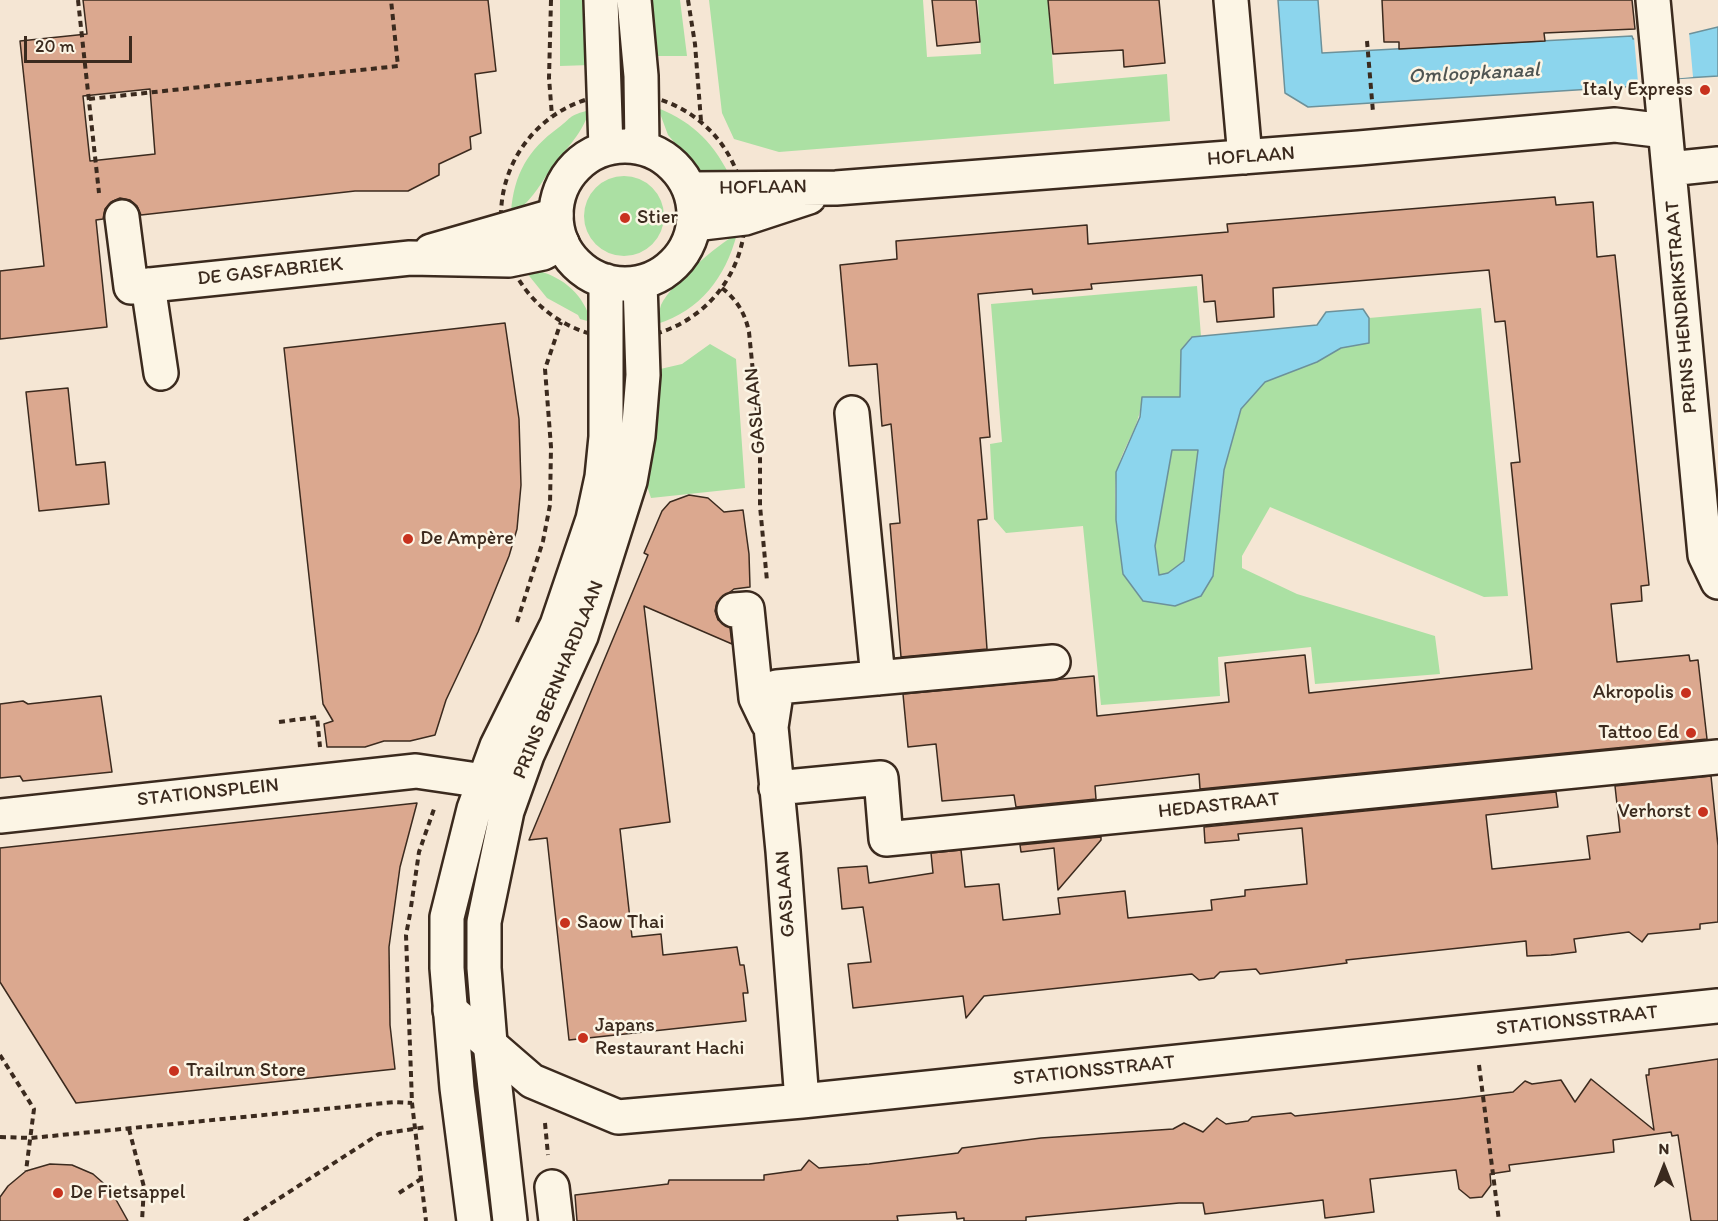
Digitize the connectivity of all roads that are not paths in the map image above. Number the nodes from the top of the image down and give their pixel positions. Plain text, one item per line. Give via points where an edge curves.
1 (601, 0) edge
2 (634, 0) edge
3 (1231, 0) edge
4 (1653, 0) edge
5 (1665, 131) junction
6 (642, 147) junction
7 (606, 148) junction
8 (1245, 157) junction
9 (1718, 164) edge
10 (1669, 169) junction
11 (836, 188) junction
12 (690, 189) junction
13 (122, 217) dead end
14 (694, 224) junction
15 (559, 229) junction
16 (606, 281) junction
17 (640, 283) junction
18 (146, 285) junction
19 (166, 373) dead end
20 (852, 413) dead end
21 (1707, 443) edge
22 (1718, 582) edge
23 (734, 610) dead end
24 (1053, 662) dead end
25 (878, 678) junction
26 (771, 727) junction
27 (1718, 757) edge
28 (500, 783) junction
29 (776, 788) junction
30 (0, 816) edge
31 (1718, 1006) edge
32 (450, 1010) junction
33 (490, 1043) junction
34 (802, 1101) junction
35 (552, 1187) dead end
36 (474, 1221) edge
37 (510, 1221) edge
38 (556, 1221) edge

1 - 7 street
2 - 6 street
3 - 8 street
4 - 5 street, PRINS HENDRIKSTRAAT
5 - 8 street, HOFLAAN via 1616,125
5 - 10 street, PRINS HENDRIKSTRAAT
6 - 7 street
6 - 12 street via 671,162
7 - 15 street via 592,154 570,173 562,186
8 - 11 street, HOFLAAN
9 - 10 street
10 - 21 street, PRINS HENDRIKSTRAAT
11 - 12 street, HOFLAAN
11 - 14 street, HOFLAAN via 745,218
12 - 14 street
13 - 18 street
14 - 17 street via 677,262
15 - 16 street via 579,267
15 - 18 street, DE GASFABRIEK via 479,235 410,258
16 - 17 street
16 - 28 street, PRINS BERNHARDLAAN via 606,437 602,477 593,519 557,625 497,746
17 - 28 street, PRINS BERNHARDLAAN via 643,375 630,481 581,636 527,755
18 - 19 street
20 - 25 street
21 - 22 street, PRINS HENDRIKSTRAAT via 1704,555
23 - 26 street via 747,609 756,698
24 - 25 street, GASLAAN
25 - 26 street, GASLAAN via 777,687
26 - 29 street, GASLAAN
27 - 29 street, HEDASTRAAT via 886,839 881,778
28 - 30 street, STATIONSPLEIN via 431,773
28 - 32 street, PRINS BERNHARDLAAN via 465,841 447,917
28 - 33 street, PRINS BERNHARDLAAN via 493,870 484,921
29 - 34 street, GASLAAN
31 - 34 street, STATIONSSTRAAT
32 - 33 street
32 - 36 street, PRINS BERNHARDLAAN
33 - 34 street, STATIONSSTRAAT via 532,1081 618,1117
33 - 37 street, PRINS BERNHARDLAAN
35 - 38 street

